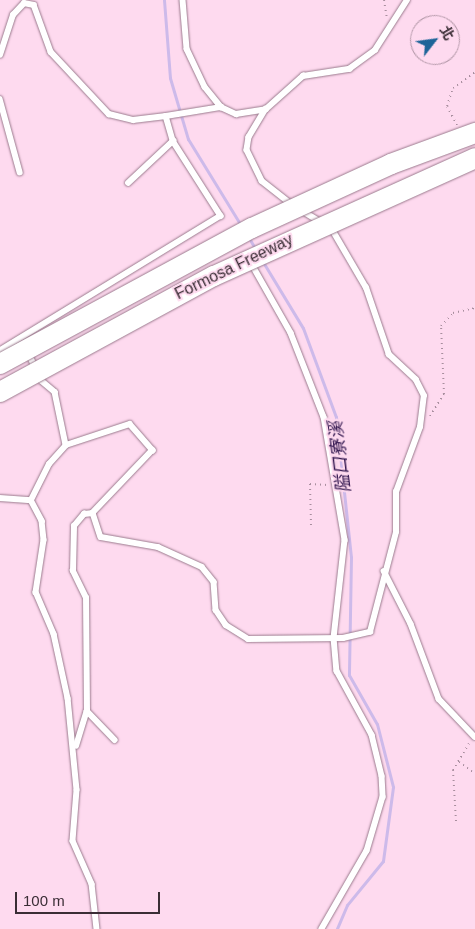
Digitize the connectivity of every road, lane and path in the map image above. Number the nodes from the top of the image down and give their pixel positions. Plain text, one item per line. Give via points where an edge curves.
1 (183, 0) edge
2 (384, 0) edge
3 (407, 0) edge
4 (391, 25) junction
5 (0, 55) edge
6 (475, 72) edge
7 (0, 99) edge
8 (220, 107) junction
9 (266, 109) junction
10 (166, 116) junction
11 (467, 131) edge
12 (173, 141) junction
13 (475, 158) edge
14 (20, 172) dead end
15 (128, 183) dead end
16 (253, 266) dead end
17 (475, 308) edge
18 (21, 338) junction
19 (0, 351) edge
20 (0, 364) edge
21 (0, 392) edge
22 (420, 427) junction
23 (66, 445) junction
24 (336, 485) junction
25 (0, 498) edge
26 (31, 500) junction
27 (93, 513) junction
28 (311, 525) dead end
29 (384, 571) junction
30 (334, 638) junction
31 (87, 711) junction
32 (474, 736) edge
33 (115, 740) dead end
34 (76, 746) junction
35 (459, 762) junction
36 (475, 774) edge
37 (456, 821) dead end
38 (97, 929) edge
39 (322, 929) edge

1 - 8 lane via 188,49
2 - 4 path via 384,15
3 - 4 lane
4 - 9 lane via 375,50 349,69 303,76
5 - 10 lane via 13,15 24,4 34,5 51,52 109,114 133,120
6 - 11 path via 453,88 447,106
7 - 14 lane
8 - 9 lane via 236,114
8 - 10 lane
9 - 22 lane via 249,138 247,150 262,180 285,201 336,230 366,288 389,356 416,380 424,396
10 - 12 lane
11 - 20 highway, Formosa Freeway, bridge via 252,228
12 - 15 lane
12 - 18 lane via 221,216
13 - 21 highway, Formosa Freeway, bridge via 214,276
16 - 24 lane via 307,370 324,417
17 - 22 path via 453,313 441,326 444,394
18 - 19 lane
18 - 23 lane via 42,382 55,392
22 - 29 lane via 396,492 396,532
23 - 26 lane via 49,464
23 - 27 lane via 130,424 153,450
24 - 28 path via 310,484
24 - 30 lane via 345,540
25 - 26 lane
26 - 34 lane via 42,521 44,540 36,592 58,651
27 - 30 lane via 101,536 158,547 202,567 212,577 216,610 226,624 248,639
27 - 31 lane via 84,514 74,526 73,571 86,598
29 - 30 lane via 370,632 358,637
29 - 32 lane via 411,624 439,699
30 - 39 lane via 337,671 372,735 383,797 367,851
31 - 33 lane
31 - 34 lane
32 - 35 path
34 - 38 lane via 73,841 92,884
35 - 36 path
35 - 37 path via 453,770

